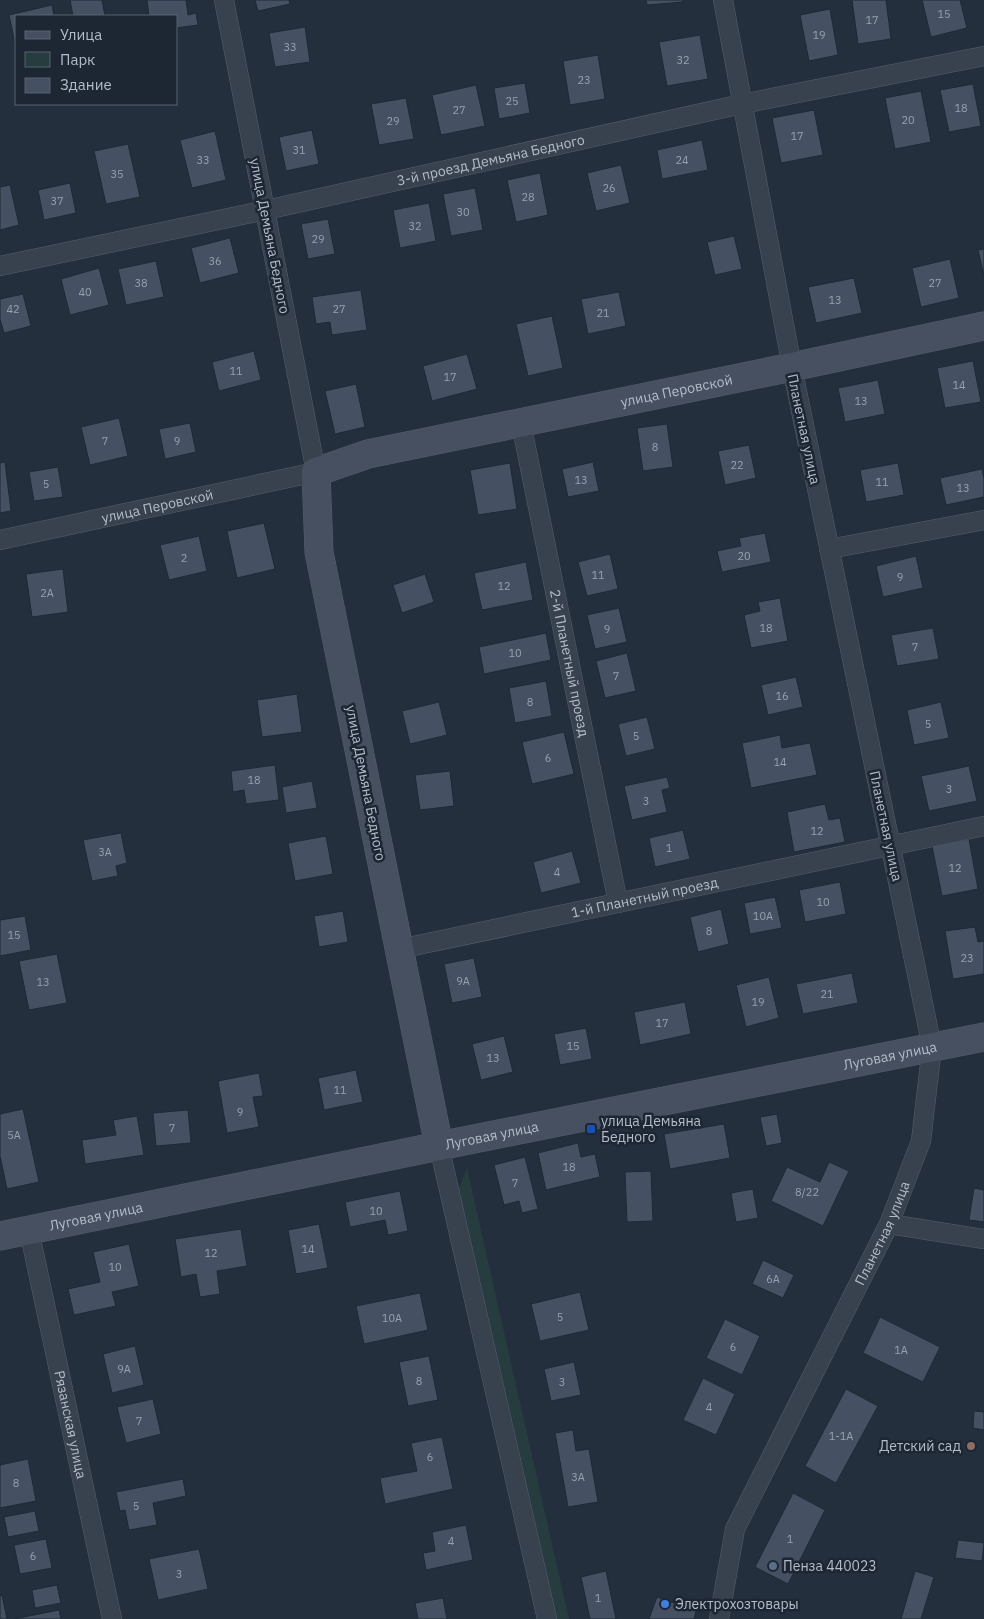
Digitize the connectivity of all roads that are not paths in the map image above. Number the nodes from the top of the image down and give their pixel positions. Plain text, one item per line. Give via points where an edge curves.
1 (224, 0) edge
2 (723, 0) edge
3 (984, 56) edge
4 (742, 104) junction
5 (266, 210) junction
6 (0, 266) edge
7 (984, 326) edge
8 (792, 367) junction
9 (521, 423) junction
10 (316, 472) junction
11 (984, 520) edge
12 (0, 540) edge
13 (829, 549) junction
14 (984, 826) edge
15 (890, 845) junction
16 (618, 903) junction
17 (399, 949) junction
18 (984, 1036) edge
19 (932, 1047) junction
20 (439, 1146) junction
21 (890, 1224) junction
22 (29, 1230) junction
23 (0, 1236) edge
24 (984, 1239) edge
25 (112, 1619) edge
26 (547, 1619) edge
27 (719, 1619) edge

1 - 5 street, улица Демьяна Бедного
2 - 4 street, Планетная улица
3 - 4 street, 3-й проезд Демьяна Бедного
4 - 5 street, 3-й проезд Демьяна Бедного
4 - 8 street, Планетная улица
5 - 6 street, 3-й проезд Демьяна Бедного
5 - 10 street, улица Демьяна Бедного
7 - 8 main road, улица Перовской
8 - 9 main road, улица Перовской
8 - 13 street, Планетная улица
9 - 10 main road, улица Перовской via 368,454
9 - 16 street, 2-й Планетный проезд
10 - 12 street, улица Перовской
10 - 17 main road, улица Демьяна Бедного via 319,552
11 - 13 street
13 - 15 street, Планетная улица
14 - 15 street, 1-й Планетный проезд
15 - 16 street, 1-й Планетный проезд
15 - 19 street, Планетная улица
16 - 17 street, 1-й Планетный проезд
17 - 20 main road, улица Демьяна Бедного
18 - 19 main road, Луговая улица
19 - 20 main road, Луговая улица
19 - 21 street, Планетная улица via 921,1141
20 - 22 main road, Луговая улица
20 - 26 street, улица Демьяна Бедного
21 - 24 street
21 - 27 street, Планетная улица via 735,1529
22 - 23 main road, Луговая улица
22 - 25 street, Рязанская улица

